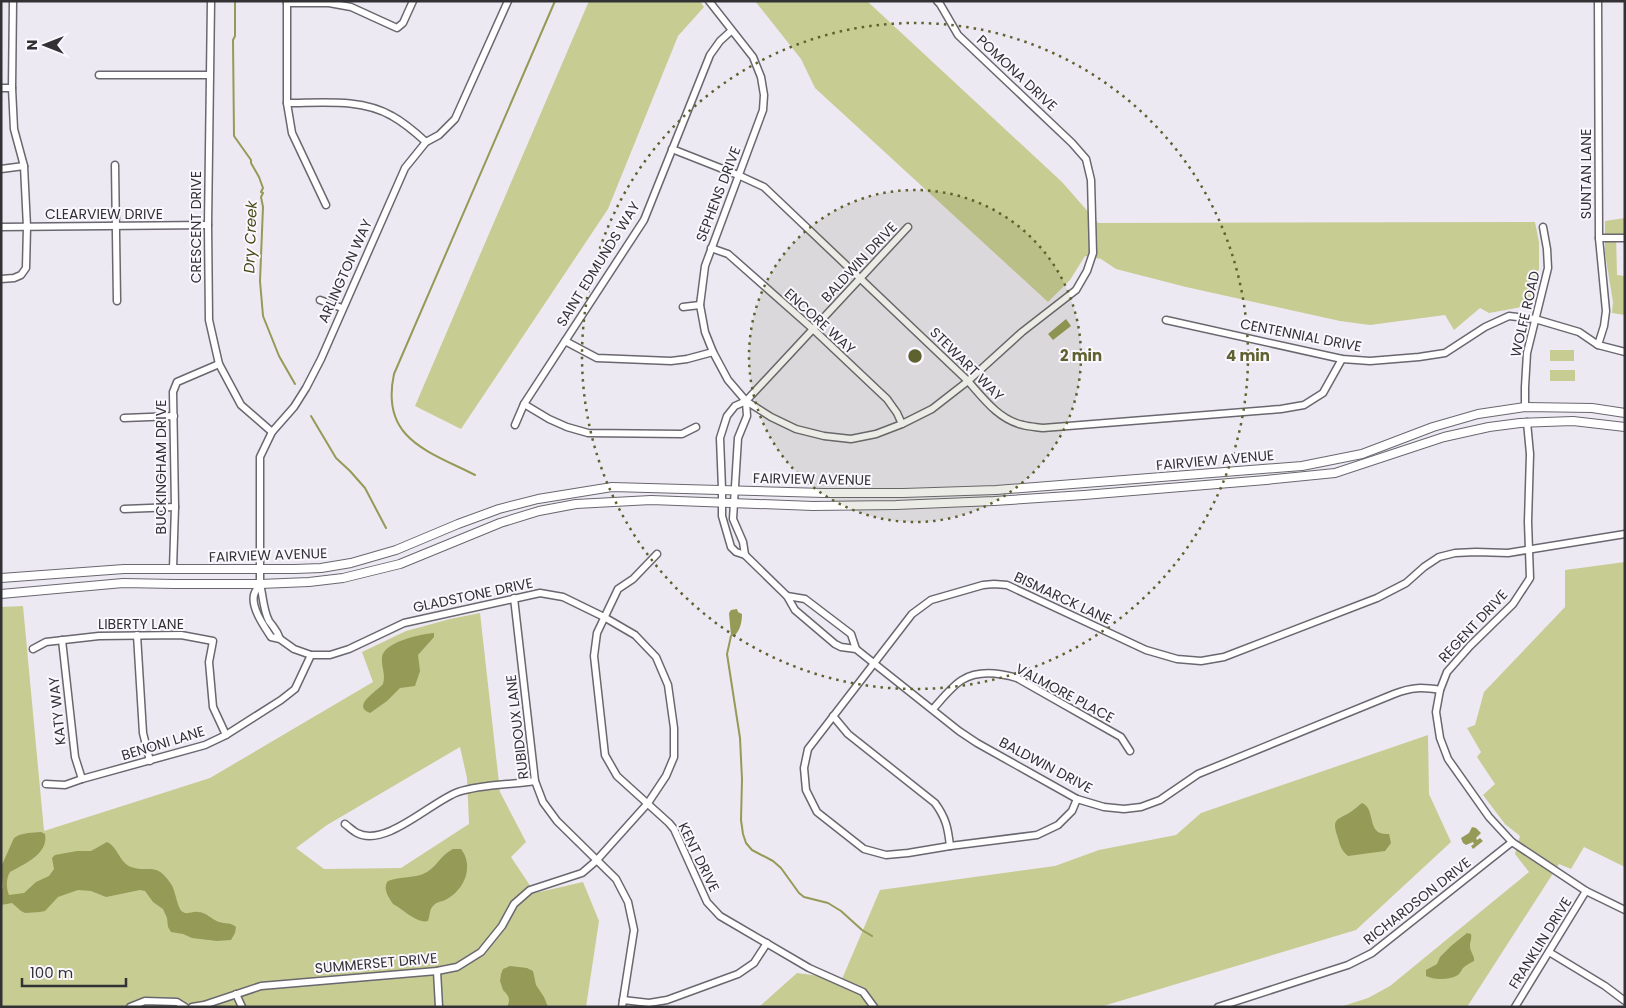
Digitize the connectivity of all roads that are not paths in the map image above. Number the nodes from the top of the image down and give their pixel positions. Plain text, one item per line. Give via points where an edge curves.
1 (13, 1) edge
2 (212, 1) edge
3 (412, 1) edge
4 (508, 1) edge
5 (709, 1) edge
6 (937, 1) edge
7 (1598, 1) edge
8 (286, 2) edge
9 (731, 31) junction
10 (99, 75) dead end
11 (210, 75) junction
12 (1, 88) edge
13 (12, 88) junction
14 (287, 103) junction
15 (426, 142) junction
16 (672, 149) junction
17 (1086, 159) joint
18 (115, 165) dead end
19 (24, 166) junction
20 (1, 169) edge
21 (738, 175) junction
22 (326, 205) dead end
23 (208, 225) junction
24 (115, 226) junction
25 (1, 227) edge
26 (27, 227) junction
27 (908, 227) dead end
28 (1543, 227) dead end
29 (1599, 238) junction
30 (1625, 238) edge
31 (711, 248) junction
32 (860, 278) junction
33 (1, 279) edge
34 (320, 300) dead end
35 (117, 302) dead end
36 (700, 306) junction
37 (683, 307) dead end
38 (342, 308) junction
39 (1535, 319) junction
40 (1166, 320) dead end
41 (814, 330) junction
42 (565, 341) junction
43 (1598, 345) junction
44 (713, 352) junction
45 (1625, 352) edge
46 (1342, 358) junction
47 (219, 364) junction
48 (968, 381) junction
49 (746, 401) junction
50 (524, 404) junction
51 (1525, 407) junction
52 (1625, 413) edge
53 (174, 416) junction
54 (124, 418) dead end
55 (1527, 422) junction
56 (902, 424) junction
57 (516, 425) dead end
58 (696, 426) dead end
59 (1625, 427) edge
60 (272, 432) junction
61 (722, 489) junction
62 (735, 490) junction
63 (722, 503) junction
64 (734, 503) junction
65 (175, 507) junction
66 (124, 509) dead end
67 (1625, 534) edge
68 (1529, 549) junction
69 (657, 554) dead end
70 (745, 554) junction
71 (174, 569) junction
72 (260, 569) junction
73 (1, 578) edge
74 (260, 584) junction
75 (1, 594) edge
76 (787, 596) junction
77 (514, 598) junction
78 (604, 617) junction
79 (137, 635) junction
80 (62, 640) junction
81 (33, 649) dead end
82 (856, 649) junction
83 (311, 655) junction
84 (874, 663) junction
85 (1440, 690) junction
86 (933, 708) junction
87 (833, 716) junction
88 (226, 735) junction
89 (1130, 751) dead end
90 (150, 761) junction
91 (82, 779) junction
92 (535, 780) junction
93 (46, 784) dead end
94 (1078, 799) junction
95 (648, 803) junction
96 (345, 824) dead end
97 (1512, 842) junction
98 (950, 846) junction
99 (596, 861) junction
100 (1586, 891) junction
101 (1625, 910) edge
102 (767, 943) junction
103 (1549, 952) junction
104 (437, 971) junction
105 (236, 994) junction
106 (1625, 1001) edge
107 (623, 1003) edge
108 (130, 1007) edge
109 (185, 1007) edge
110 (192, 1007) edge
111 (242, 1007) edge
112 (439, 1007) edge
113 (874, 1007) edge
114 (1218, 1007) edge
115 (1515, 1007) edge

1 - 13 street
2 - 11 street, CRESCENT DRIVE
3 - 8 street via 403,23 397,28 352,7
4 - 15 street, ARLINGTON WAY via 455,119 439,136
5 - 9 street, SEPHENS DRIVE
6 - 17 street, POMONA DRIVE via 958,35
7 - 29 street, SUNTAN LANE
8 - 14 street
9 - 16 street, SAINT EDMUNDS WAY via 710,55
9 - 21 street, SEPHENS DRIVE via 753,57 764,96 763,110
10 - 11 street
11 - 23 street, CRESCENT DRIVE
12 - 13 street
13 - 19 street via 14,129
14 - 15 street via 351,103 370,107 391,115
14 - 22 street via 292,133
15 - 38 street, ARLINGTON WAY via 405,168
16 - 21 street, STEWART WAY
16 - 42 street, SAINT EDMUNDS WAY via 644,220
17 - 48 street, SEPHENS DRIVE via 1091,180 1093,253 1087,271 1076,290 1022,332
18 - 24 street
19 - 20 street
19 - 26 street
21 - 31 street, SEPHENS DRIVE
21 - 32 street, STEWART WAY via 764,187
23 - 24 street, CLEARVIEW DRIVE
23 - 47 street, CRESCENT DRIVE via 209,320
24 - 26 street, CLEARVIEW DRIVE
24 - 35 street
25 - 26 street, CLEARVIEW DRIVE
26 - 33 street via 26,268 22,275
27 - 32 street, BALDWIN DRIVE
28 - 39 street, WOLFE ROAD via 1548,268
29 - 30 street
29 - 43 street, SUNTAN LANE via 1606,311
31 - 36 street, SEPHENS DRIVE via 705,266
31 - 41 street, ENCORE WAY via 728,254
32 - 41 street, BALDWIN DRIVE
32 - 48 street, STEWART WAY
34 - 38 street
36 - 37 street
36 - 44 street, SEPHENS DRIVE
38 - 60 street, ARLINGTON WAY via 306,388
39 - 43 street, CENTENNIAL DRIVE via 1579,332
39 - 46 street, CENTENNIAL DRIVE via 1509,316 1445,353 1370,361
39 - 51 street, WOLFE ROAD via 1527,353
40 - 46 street, CENTENNIAL DRIVE
41 - 49 street, BALDWIN DRIVE
41 - 56 street, ENCORE WAY via 887,400
42 - 44 street via 597,358 671,361
42 - 50 street, SAINT EDMUNDS WAY
43 - 45 street, CENTENNIAL DRIVE
44 - 49 street, SEPHENS DRIVE via 728,380
46 - 48 street, STEWART WAY via 1323,393 1304,405 1044,428 1022,425 1002,416
47 - 53 street, BUCKINGHAM DRIVE via 177,382 173,392
47 - 60 street, CRESCENT DRIVE via 241,405
48 - 56 street, SEPHENS DRIVE via 932,409
49 - 56 street, SEPHENS DRIVE via 771,418 824,436 851,439
49 - 61 street, BALDWIN DRIVE via 735,406 727,416 720,438
49 - 62 street, BALDWIN DRIVE via 747,416 738,438
50 - 57 street, SAINT EDMUNDS WAY
50 - 58 street via 549,419 588,433 682,434
51 - 52 street, FAIRVIEW AVENUE via 1592,408
51 - 55 street
51 - 62 street, FAIRVIEW AVENUE via 1478,414 1362,454 1302,466 996,490 903,493
53 - 54 street
53 - 65 street, BUCKINGHAM DRIVE
55 - 59 street, FAIRVIEW AVENUE via 1573,421
55 - 64 street, FAIRVIEW AVENUE via 1444,437 1336,473 1076,495 906,505
55 - 68 street, REGENT DRIVE
60 - 72 street, ARLINGTON WAY via 260,457
61 - 62 street, FAIRVIEW AVENUE
61 - 63 street, BALDWIN DRIVE
61 - 72 street, FAIRVIEW AVENUE via 612,487 538,499 499,509 396,550 351,563 321,568
62 - 64 street, BALDWIN DRIVE
63 - 64 street, FAIRVIEW AVENUE
63 - 70 street, BALDWIN DRIVE via 722,516 731,547
63 - 74 street, FAIRVIEW AVENUE via 651,500 576,504 500,523 400,564 353,576
64 - 70 street, BALDWIN DRIVE via 733,519
65 - 66 street
65 - 71 street, BUCKINGHAM DRIVE
67 - 68 street, BISMARCK LANE
68 - 84 street, BISMARCK LANE via 1508,553 1455,553 1439,557 1406,582 1377,598 1224,657 1201,661 1177,659 1146,650 1007,585 983,585 931,600 912,614
68 - 85 street, REGENT DRIVE via 1530,578 1513,604 1447,672
69 - 78 street, KENT DRIVE via 618,590
70 - 76 street, BALDWIN DRIVE
71 - 72 street, FAIRVIEW AVENUE
71 - 73 street, FAIRVIEW AVENUE
72 - 74 street, ARLINGTON WAY
74 - 75 street, FAIRVIEW AVENUE via 123,583
74 - 83 street, GLADSTONE DRIVE via 254,596 256,607 266,622 277,629 280,638 294,649
76 - 82 street, BALDWIN DRIVE via 795,610 835,644
76 - 82 street, BALDWIN DRIVE via 805,599 850,634
77 - 78 street, GLADSTONE DRIVE via 540,593 563,597
77 - 83 street, GLADSTONE DRIVE via 404,623 349,649 330,655
77 - 92 street, RUBIDOUX LANE
78 - 95 street, KENT DRIVE via 597,634 594,656 605,755 617,776
78 - 95 street, GLADSTONE DRIVE via 635,635 656,657 668,684 674,757
79 - 80 street, LIBERTY LANE
79 - 88 street, LIBERTY LANE via 180,635 213,641 209,662 213,707
79 - 90 street via 143,733
80 - 81 street, LIBERTY LANE via 46,642
80 - 91 street, KATY WAY via 75,757
82 - 84 street, BALDWIN DRIVE
83 - 88 street, BENONI LANE via 295,689
84 - 86 street, BALDWIN DRIVE
84 - 87 street, BISMARCK LANE
85 - 94 street, BALDWIN DRIVE via 1410,688 1394,694 1198,774 1160,800 1141,807 1104,807
85 - 97 street, REGENT DRIVE via 1436,712 1440,738 1448,759 1489,817
86 - 89 street, VALMORE PLACE via 962,680 984,673 1002,674 1017,678 1121,737
86 - 94 street, BALDWIN DRIVE via 977,743
87 - 98 street via 848,734 935,803 944,816
87 - 98 street, BISMARCK LANE via 808,749 804,768 806,790 817,812 864,849 886,855
88 - 90 street, BENONI LANE via 205,745
90 - 91 street, BENONI LANE
91 - 93 street, BENONI LANE via 65,785
92 - 96 street via 456,792 393,830 377,836 358,834
92 - 99 street, RUBIDOUX LANE via 543,802 557,821
94 - 98 street, BISMARCK LANE via 1058,826 1037,835
95 - 99 street, SUMMERSET DRIVE
95 - 102 street, KENT DRIVE via 674,830 707,902 720,916
97 - 100 street, REGENT DRIVE
97 - 114 street, RICHARDSON DRIVE via 1372,953 1348,965
99 - 104 street, SUMMERSET DRIVE via 582,873 530,890 514,904 502,926 481,952 457,967
99 - 107 street, RUBIDOUX LANE via 616,879 628,902 634,930
100 - 101 street, REGENT DRIVE
100 - 103 street, FRANKLIN DRIVE
102 - 107 street via 754,963 738,974 667,1000
102 - 113 street, KENT DRIVE via 809,968 863,992
103 - 106 street
103 - 115 street, FRANKLIN DRIVE
104 - 105 street, SUMMERSET DRIVE via 261,986
104 - 112 street
105 - 110 street, SUMMERSET DRIVE
105 - 111 street
108 - 109 street via 145,1001 177,1002

